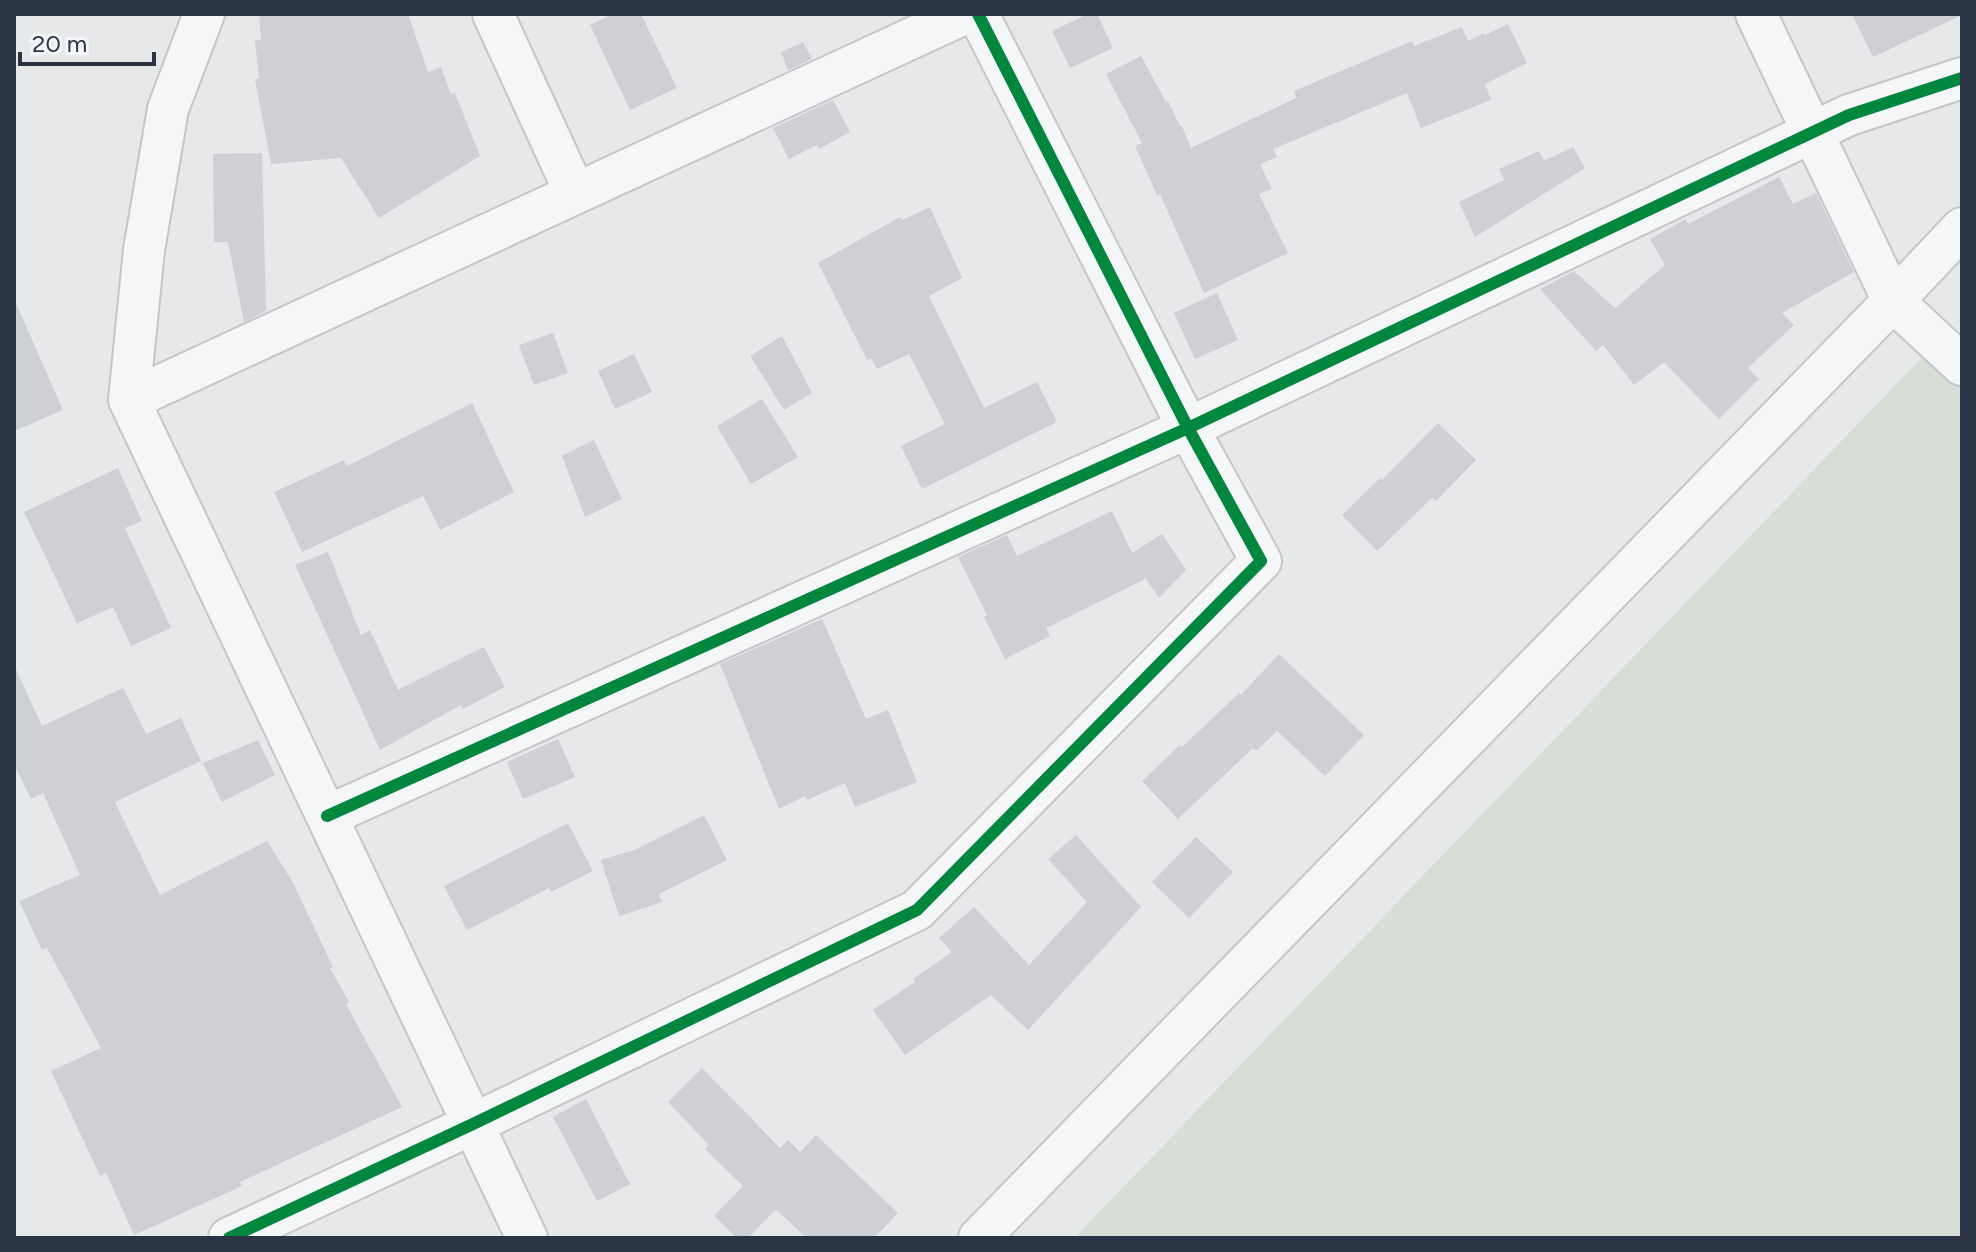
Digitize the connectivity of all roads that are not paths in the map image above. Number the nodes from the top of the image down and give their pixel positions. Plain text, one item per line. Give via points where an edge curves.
1 (204, 14) edge
2 (493, 14) edge
3 (964, 14) edge
4 (978, 14) edge
5 (1756, 14) edge
6 (1962, 78) edge
7 (1813, 132) junction
8 (575, 193) junction
9 (1962, 228) edge
10 (1893, 301) junction
11 (1962, 365) edge
12 (129, 400) junction
13 (1188, 428) junction
14 (327, 816) junction
15 (473, 1124) junction
16 (229, 1238) edge
17 (527, 1238) edge
18 (979, 1238) edge

1 - 12 street via 168,109 144,250
2 - 8 street
3 - 8 street
4 - 13 street
5 - 7 street
6 - 7 street
7 - 10 street
7 - 13 street
8 - 12 street
9 - 10 street
10 - 11 street
10 - 18 street
12 - 14 street
13 - 14 street
13 - 15 street via 1261,561 917,910
14 - 15 street
15 - 16 street
15 - 17 street

